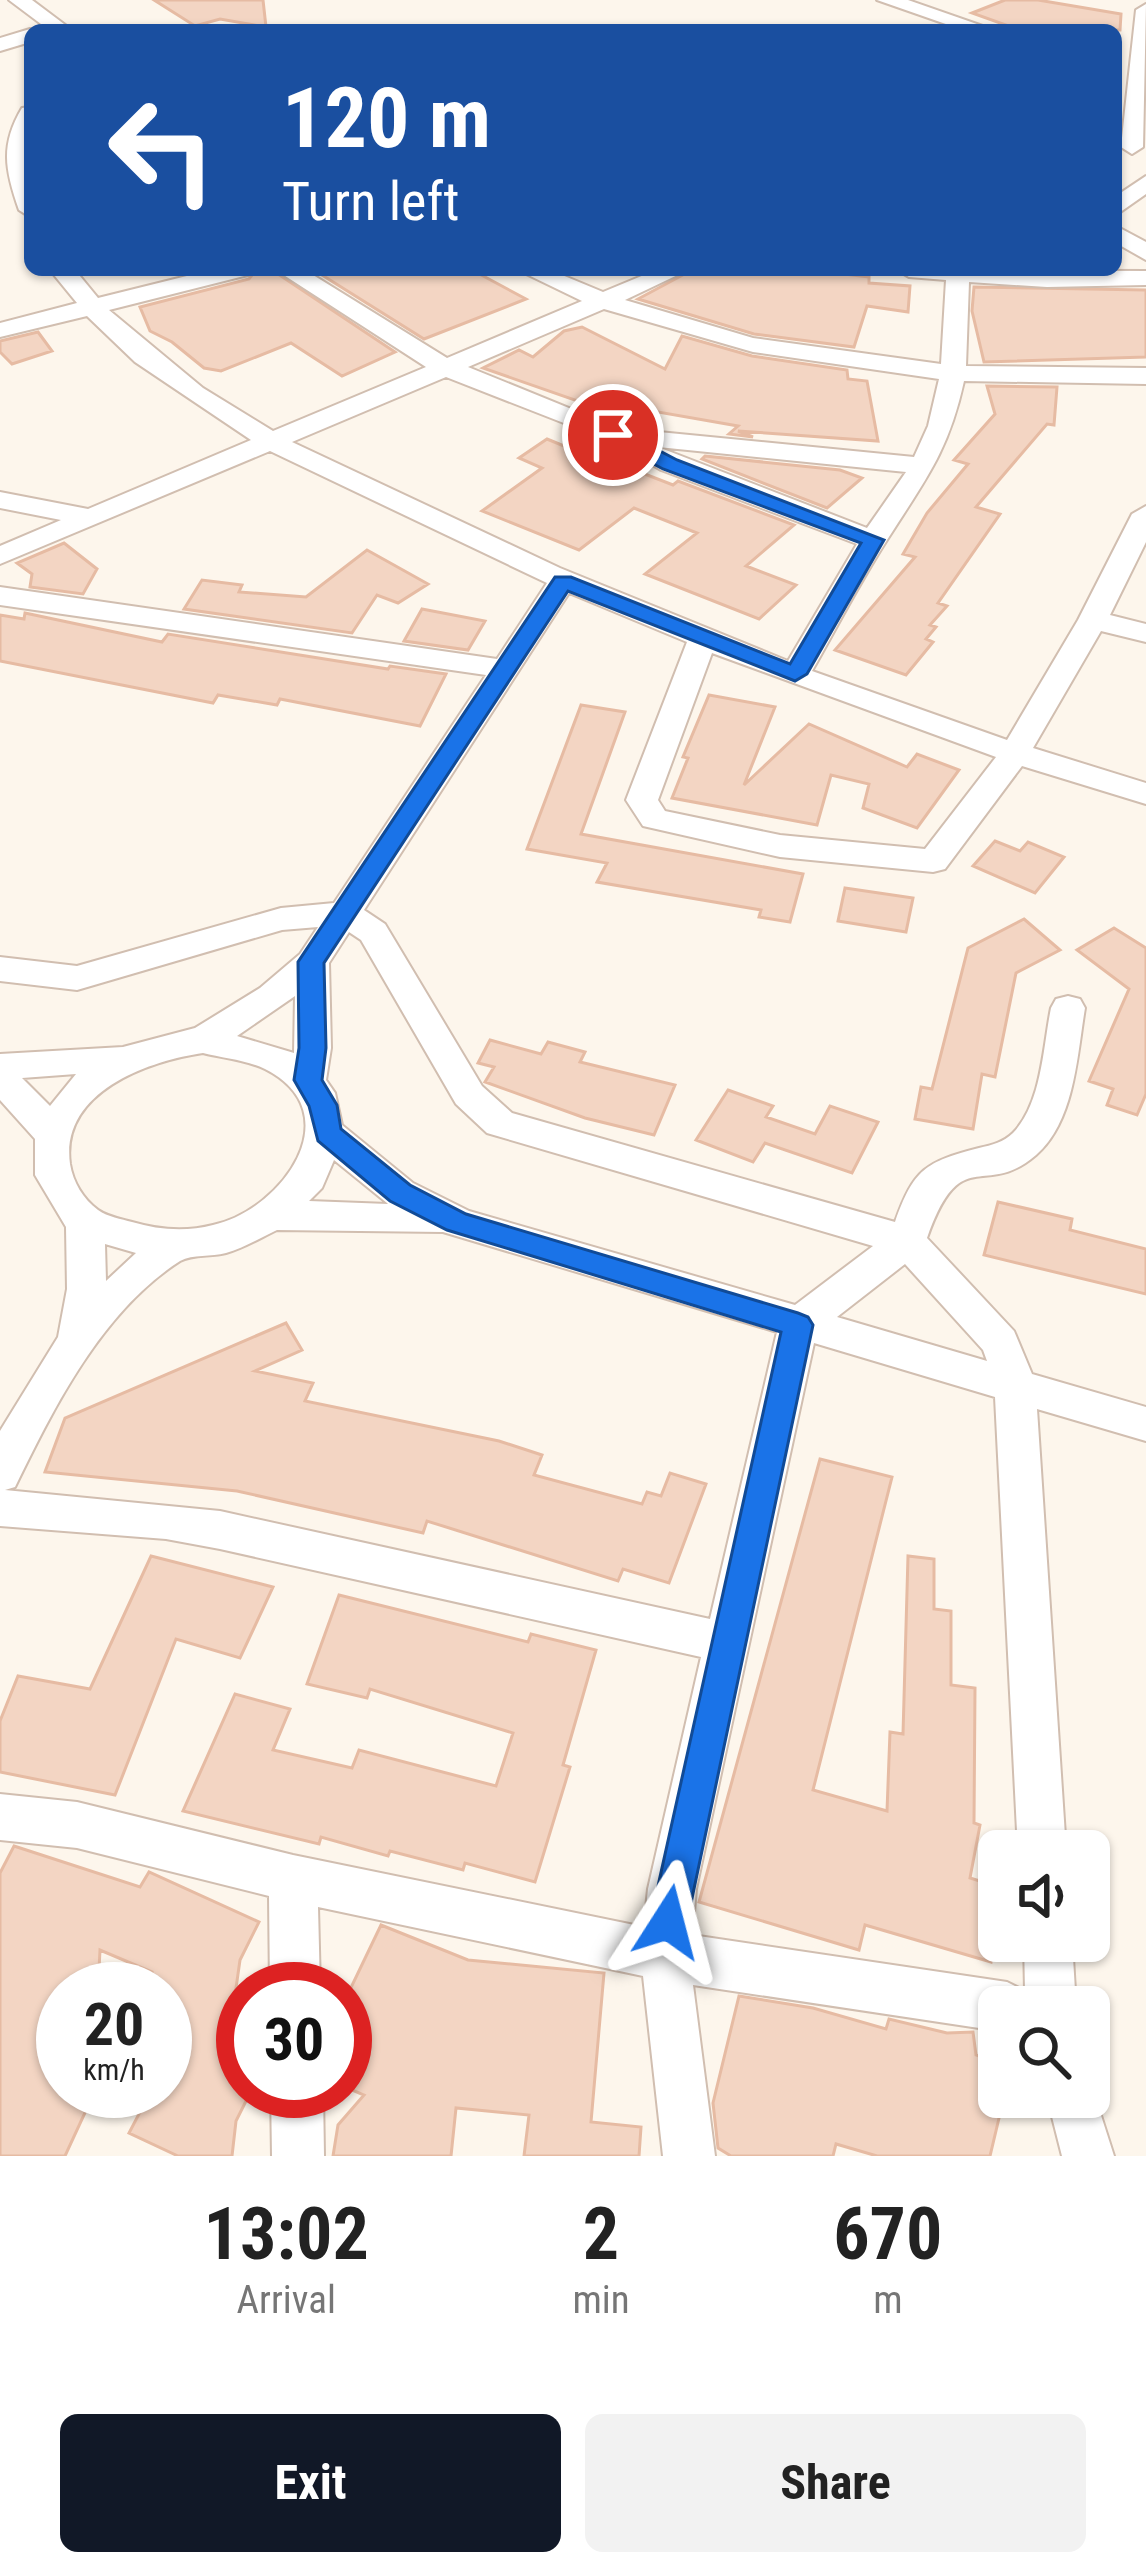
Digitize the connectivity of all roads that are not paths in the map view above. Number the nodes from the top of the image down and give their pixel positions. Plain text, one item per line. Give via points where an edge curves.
1 (19, 0) edge
2 (887, 0) edge
3 (1146, 10) edge
4 (48, 24) edge
5 (965, 24) edge
6 (1122, 73) edge
7 (1139, 78) junction
8 (24, 123) edge
9 (1132, 147) edge
10 (14, 153) edge
11 (1146, 183) edge
12 (24, 189) edge
13 (1122, 203) edge
14 (66, 276) edge
15 (217, 276) edge
16 (298, 276) edge
17 (542, 276) edge
18 (662, 276) edge
19 (959, 276) edge
20 (1071, 276) edge
21 (1146, 278) edge
22 (598, 303) junction
23 (90, 308) junction
24 (0, 330) edge
25 (442, 366) junction
26 (953, 372) junction
27 (1146, 376) edge
28 (613, 435) junction
29 (274, 441) junction
30 (924, 466) junction
31 (0, 500) edge
32 (1146, 514) edge
33 (89, 517) junction
34 (874, 540) junction
35 (0, 556) edge
36 (563, 581) junction
37 (0, 596) edge
38 (1093, 620) junction
39 (1146, 633) edge
40 (703, 638) junction
41 (504, 669) junction
42 (795, 674) junction
43 (1014, 755) junction
44 (1146, 794) edge
45 (345, 913) junction
46 (311, 962) junction
47 (0, 969) edge
48 (1068, 1008) dead end
49 (203, 1040) junction
50 (127, 1057) junction
51 (0, 1067) edge
52 (308, 1080) junction
53 (0, 1081) edge
54 (328, 1134) junction
55 (53, 1136) junction
56 (277, 1215) junction
57 (85, 1221) junction
58 (457, 1222) junction
59 (907, 1240) junction
60 (171, 1247) junction
61 (798, 1325) junction
62 (76, 1338) junction
63 (1015, 1383) junction
64 (10, 1415) edge
65 (1146, 1424) edge
66 (0, 1474) edge
67 (0, 1508) edge
68 (728, 1643) junction
69 (0, 1817) edge
70 (1041, 1830) edge
71 (293, 1878) junction
72 (665, 1955) junction
73 (295, 1962) edge
74 (978, 2003) edge
75 (297, 2118) edge
76 (1078, 2118) edge
77 (298, 2156) edge
78 (689, 2156) edge
79 (1088, 2156) edge

1 - 4 street
2 - 5 street
3 - 7 street
6 - 7 street
7 - 9 street
8 - 10 street
10 - 12 street
11 - 13 street
14 - 23 street
15 - 23 street
16 - 25 street
17 - 22 street
18 - 22 street
19 - 26 street
20 - 21 street
22 - 25 street
22 - 26 street via 707,335
23 - 24 street
23 - 29 street via 143,355
25 - 28 street
25 - 29 street
26 - 27 street
26 - 30 street
28 - 30 street
28 - 34 street
29 - 33 street
29 - 36 street
30 - 34 street
31 - 33 street
32 - 38 street
33 - 35 street
34 - 42 street
36 - 40 street
36 - 41 street
37 - 41 street
38 - 39 street
38 - 43 street
40 - 42 street
40 - 43 street via 642,800 654,819 671,826 933,862
41 - 45 street
42 - 43 street
43 - 44 street
45 - 46 street
45 - 47 street via 281,919 77,978
45 - 59 street via 373,932 469,1095 500,1124
46 - 49 street via 272,998
46 - 52 street
48 - 59 street via 1042,1121 1007,1155 944,1172 925,1191
49 - 50 street
49 - 52 street via 244,1044
50 - 51 street
50 - 55 street via 80,1091
52 - 54 street
53 - 55 street
54 - 56 street via 314,1178
54 - 58 street via 400,1193
55 - 57 street via 51,1167 62,1196
56 - 58 street
56 - 60 street via 227,1239
57 - 60 street via 123,1240
57 - 62 street via 87,1289
58 - 61 street
59 - 61 street
59 - 63 street via 1000,1342
60 - 62 street
61 - 63 street
61 - 68 street
62 - 64 street
63 - 65 street
63 - 70 street
64 - 66 street
67 - 68 street via 220,1530
68 - 72 street via 672,1889
69 - 71 street via 77,1825
71 - 72 street
71 - 73 street
72 - 74 street
72 - 78 street
75 - 77 street
76 - 79 street

